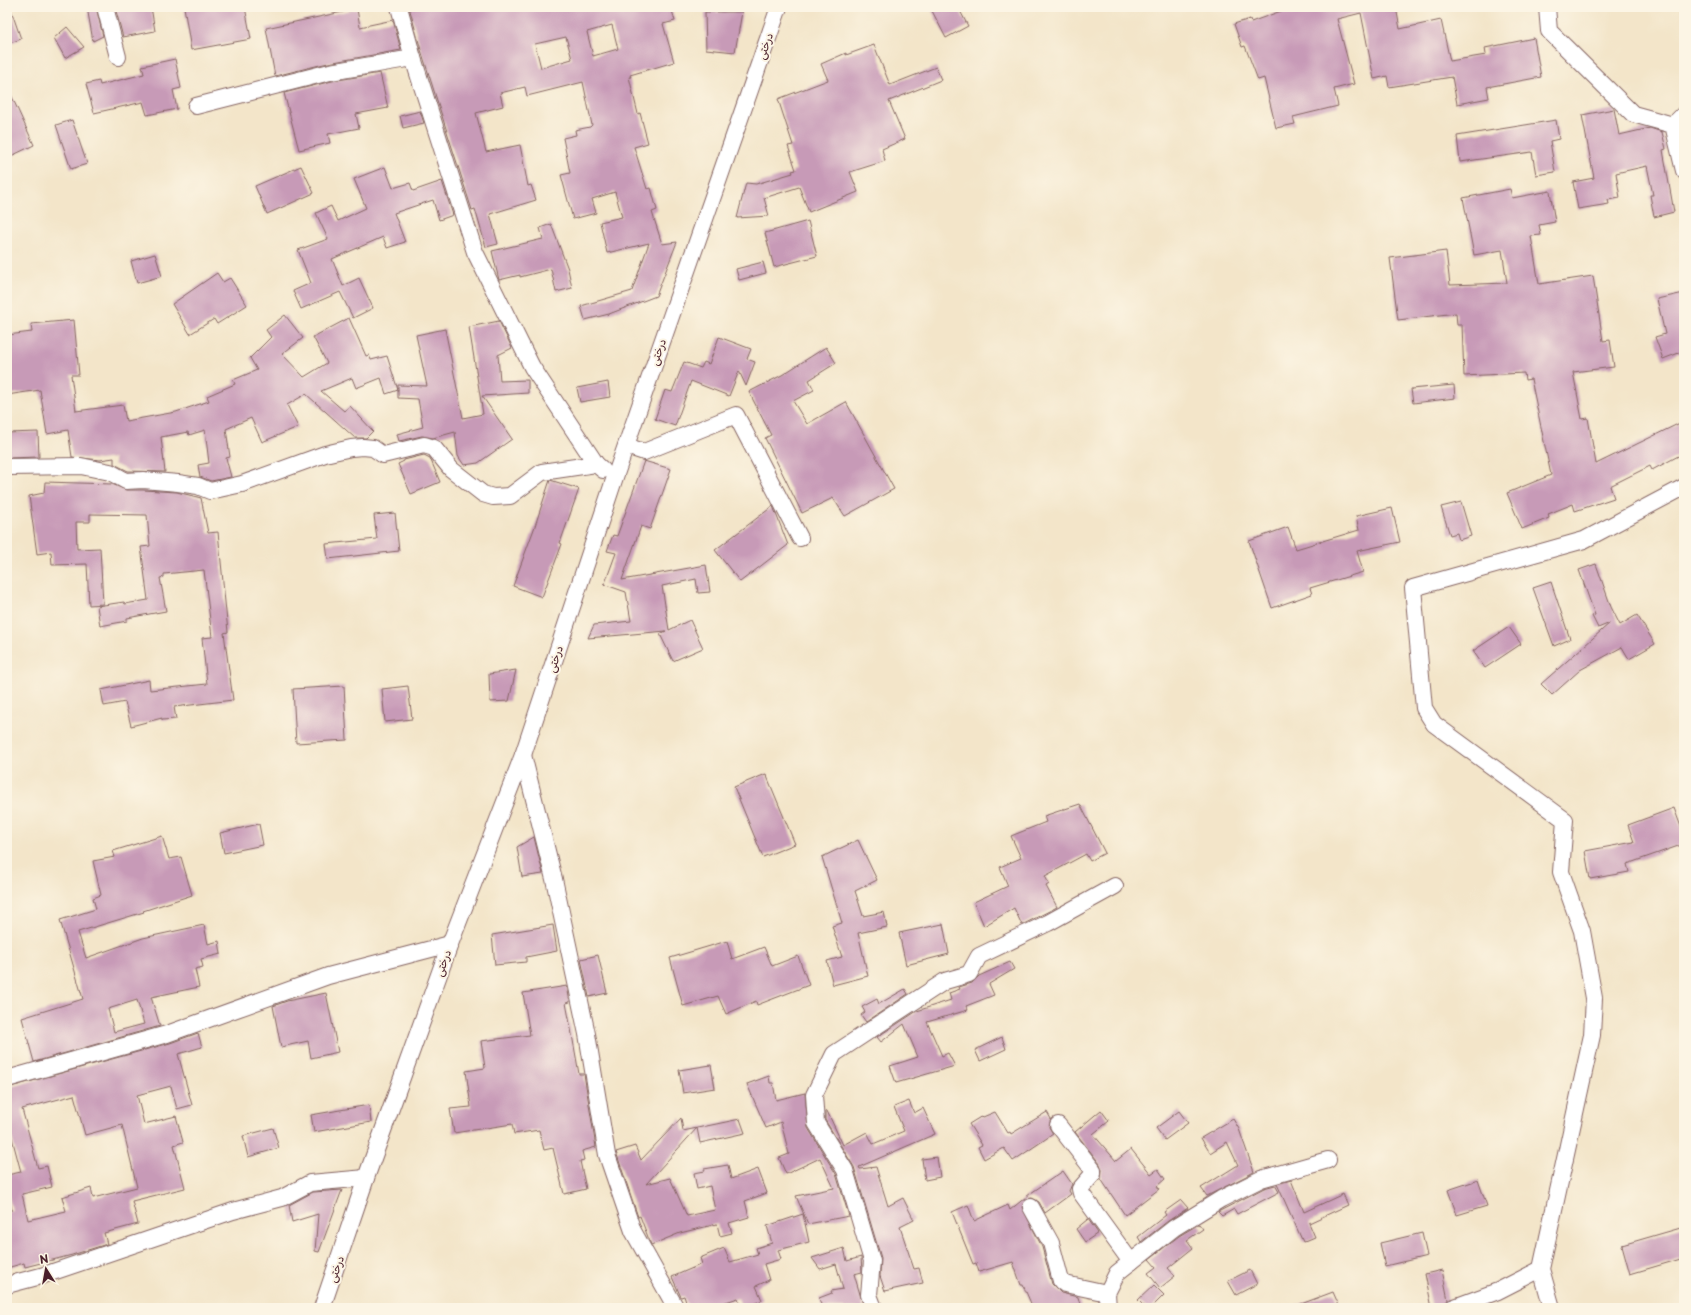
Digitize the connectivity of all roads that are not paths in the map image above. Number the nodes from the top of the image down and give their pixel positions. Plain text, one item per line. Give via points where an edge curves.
1 (104, 7) edge
2 (399, 7) edge
3 (779, 7) edge
4 (1546, 7) edge
5 (118, 57) dead end
6 (413, 58) junction
7 (196, 106) dead end
8 (1679, 120) edge
9 (1684, 171) edge
10 (626, 446) junction
11 (596, 464) junction
12 (7, 467) edge
13 (615, 477) junction
14 (1684, 487) edge
15 (800, 538) dead end
16 (523, 755) junction
17 (1115, 886) dead end
18 (450, 944) junction
19 (7, 1079) edge
20 (1058, 1125) dead end
21 (1328, 1160) dead end
22 (366, 1178) junction
23 (1031, 1207) dead end
24 (1131, 1262) junction
25 (1541, 1270) junction
26 (7, 1285) edge
27 (1108, 1301) edge
28 (322, 1308) edge
29 (676, 1308) edge
30 (874, 1308) edge
31 (1452, 1308) edge
32 (1552, 1308) edge

1 - 5 street
2 - 6 street
3 - 10 street, درختی
4 - 8 street via 1549,31 1633,114
6 - 7 street via 330,72
6 - 11 street via 475,252 532,367
8 - 9 street
10 - 13 street, درختی
10 - 15 street via 644,452 736,415
11 - 12 street via 542,472 510,496 493,497 483,494 456,474 434,448 424,445 383,455 373,448 351,448 325,454 242,484 210,491 178,483 126,481 110,472 81,466
11 - 13 street
13 - 16 street, درختی
14 - 25 street via 1584,540 1413,588 1424,708 1434,724 1565,820 1561,872 1582,931 1594,998 1592,1035
16 - 18 street, درختی
16 - 29 street via 554,879 586,1026 607,1156 633,1231
17 - 30 street via 1048,923 979,956 969,974 945,981 834,1054 814,1095 816,1123 845,1170 872,1261 869,1295
18 - 19 street via 328,976 167,1034
18 - 22 street, درختی
20 - 24 street via 1093,1170 1093,1174 1080,1189 1081,1193
21 - 24 street via 1261,1179 1221,1199 1174,1228
22 - 26 street via 310,1183 282,1198 233,1211 41,1276
22 - 28 street, درختی
23 - 27 street via 1051,1243 1061,1281
24 - 27 street via 1117,1273
25 - 31 street via 1498,1291
25 - 32 street

